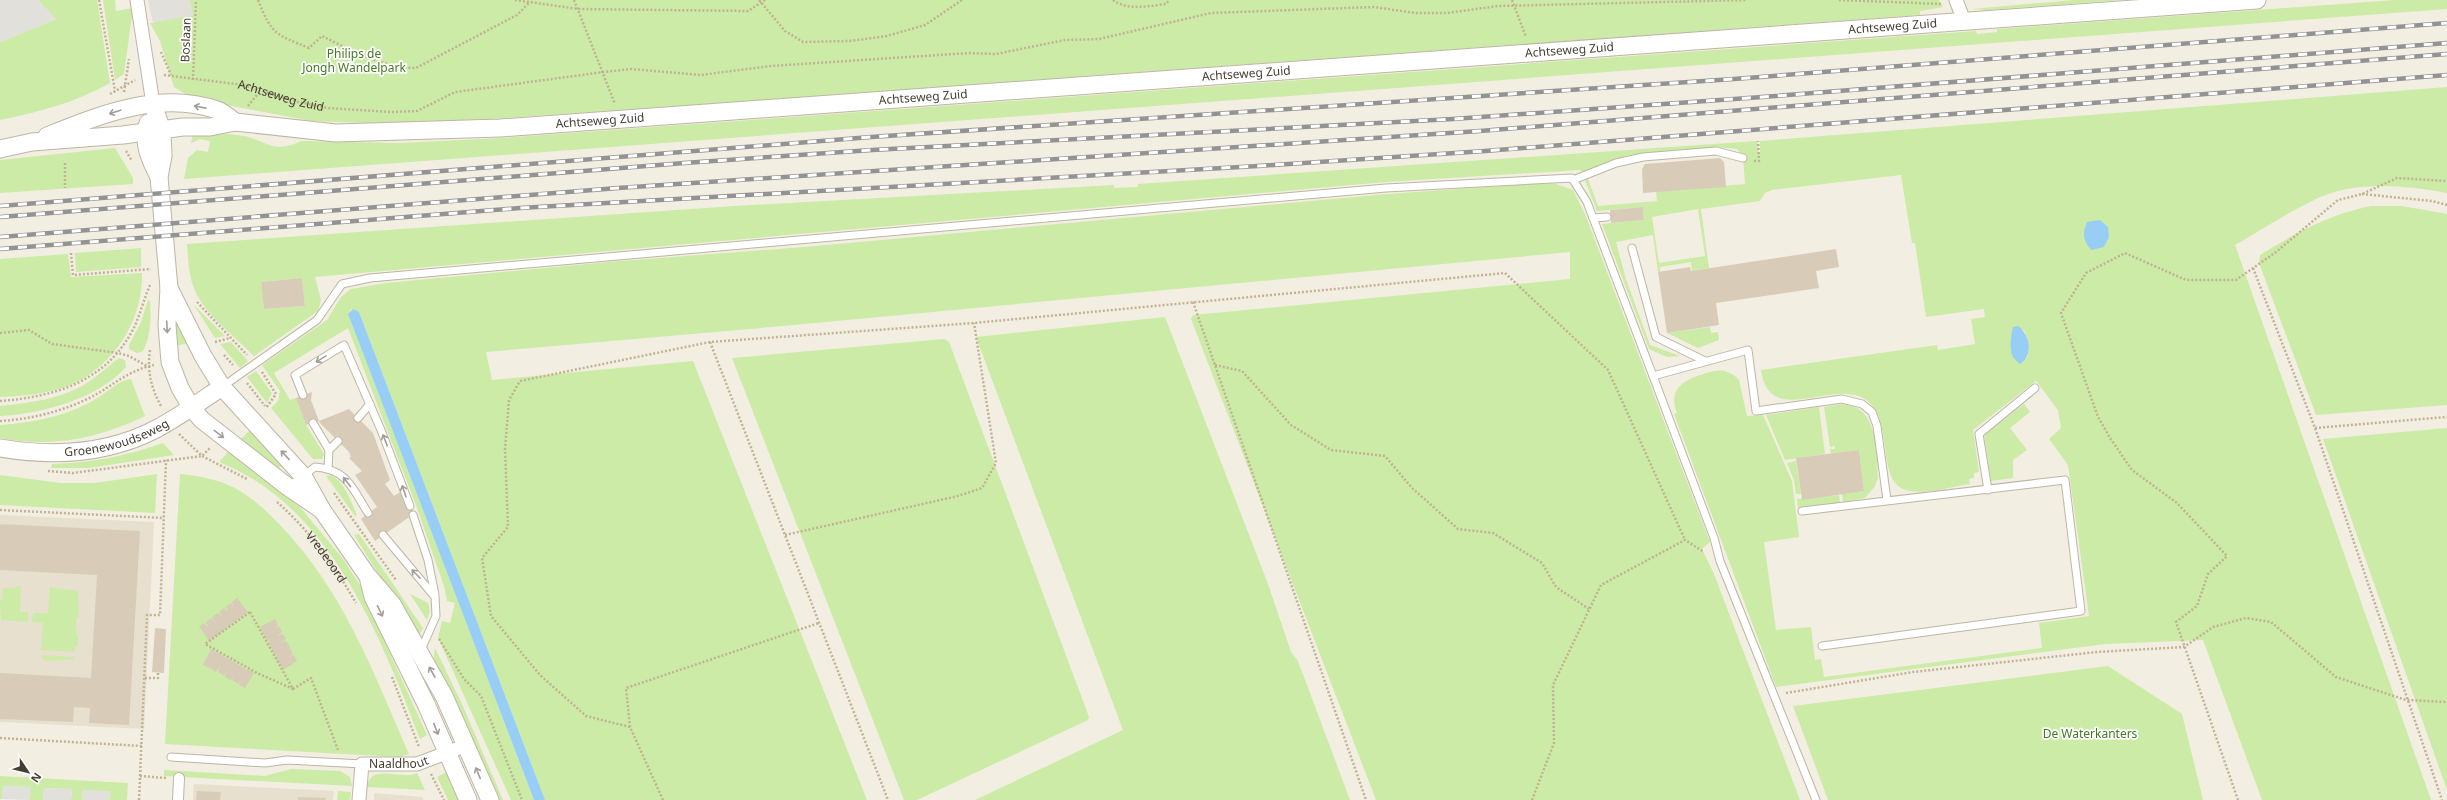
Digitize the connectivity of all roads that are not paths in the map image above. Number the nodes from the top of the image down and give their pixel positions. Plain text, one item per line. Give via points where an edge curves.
1 (137, 0) edge
2 (2257, 0) edge
3 (1951, 2) edge
4 (1964, 21) junction
5 (153, 104) junction
6 (235, 122) junction
7 (162, 131) junction
8 (145, 133) junction
9 (32, 142) junction
10 (0, 149) edge
11 (1743, 158) dead end
12 (159, 177) junction
13 (1573, 180) junction
14 (1608, 217) dead end
15 (1593, 218) junction
16 (1632, 248) dead end
17 (169, 288) junction
18 (1705, 361) junction
19 (1653, 376) junction
20 (222, 387) junction
21 (2035, 388) dead end
22 (303, 395) dead end
23 (370, 404) junction
24 (191, 407) junction
25 (358, 418) dead end
26 (313, 423) dead end
27 (338, 441) dead end
28 (0, 448) edge
29 (329, 450) junction
30 (328, 468) junction
31 (303, 476) junction
32 (288, 487) junction
33 (1988, 490) junction
34 (1887, 500) junction
35 (410, 506) dead end
36 (322, 510) junction
37 (1802, 511) dead end
38 (368, 513) dead end
39 (413, 515) dead end
40 (383, 535) dead end
41 (367, 575) junction
42 (435, 598) junction
43 (1822, 646) dead end
44 (420, 652) junction
45 (405, 663) junction
46 (467, 745) junction
47 (446, 754) junction
48 (171, 757) dead end
49 (362, 764) junction
50 (179, 778) road end
51 (178, 800) edge
52 (359, 800) edge
53 (468, 800) edge
54 (490, 800) edge
55 (1816, 800) edge

1 - 5 street
2 - 4 street, Achtseweg Zuid
3 - 4 street
4 - 6 street, Achtseweg Zuid via 446,131 336,133
6 -> 5 street, Achtseweg Zuid via 218,110 183,104
5 - 7 street
5 - 8 street
5 -> 9 street, Achtseweg Zuid via 122,110
6 - 7 street, Achtseweg Zuid
7 - 8 street, Achtseweg Zuid
7 - 12 street via 163,156
8 - 9 street, Achtseweg Zuid
8 - 12 street via 148,155
9 - 10 street, Achtseweg Zuid
11 - 13 lane via 1716,151 1643,157 1616,163
12 - 17 street
13 - 15 lane via 1587,202
13 - 20 lane via 1542,178 1386,188 370,278 342,284 317,320
14 - 15 lane
15 - 19 lane
16 - 18 lane via 1656,337
17 - 20 street, Vredeoord via 203,356
17 -> 24 street, Vredeoord via 166,326 170,362 174,376
18 - 19 lane
18 - 34 lane via 1748,350 1756,411 1842,399 1862,404 1872,412 1877,426
19 - 55 lane via 1714,538 1720,561
20 - 24 street, Groenewoudseweg
31 -> 20 street, Vredeoord
21 - 33 lane via 1979,434
23 -> 22 lane via 344,345 295,375
23 - 25 lane
35 -> 23 lane
24 - 28 street, Groenewoudseweg via 142,435 91,450 50,454
24 -> 32 street, Vredeoord via 215,431
26 - 29 lane
27 - 29 lane
29 - 30 lane
30 - 31 lane via 315,467
38 -> 30 lane via 347,480 335,470
31 - 32 lane
31 - 36 street, Vredeoord
32 - 36 street, Vredeoord
33 - 34 lane
33 - 43 lane via 2065,480 2081,611
34 - 37 lane
36 - 41 street, Vredeoord
39 - 42 lane via 428,560
42 -> 40 lane
41 - 44 street, Vredeoord via 392,604
41 -> 45 street, Vredeoord via 373,598
42 - 44 lane via 437,610 431,633
44 - 45 lane
46 -> 44 street, Vredeoord
45 -> 47 street, Vredeoord via 426,704
46 - 47 street, Naaldhout
54 -> 46 street, Vredeoord
47 - 49 street, Naaldhout via 426,762 400,766
47 - 53 street, Vredeoord
48 - 49 lane via 265,763 287,760
49 - 52 street, Naaldhout
50 - 51 street

